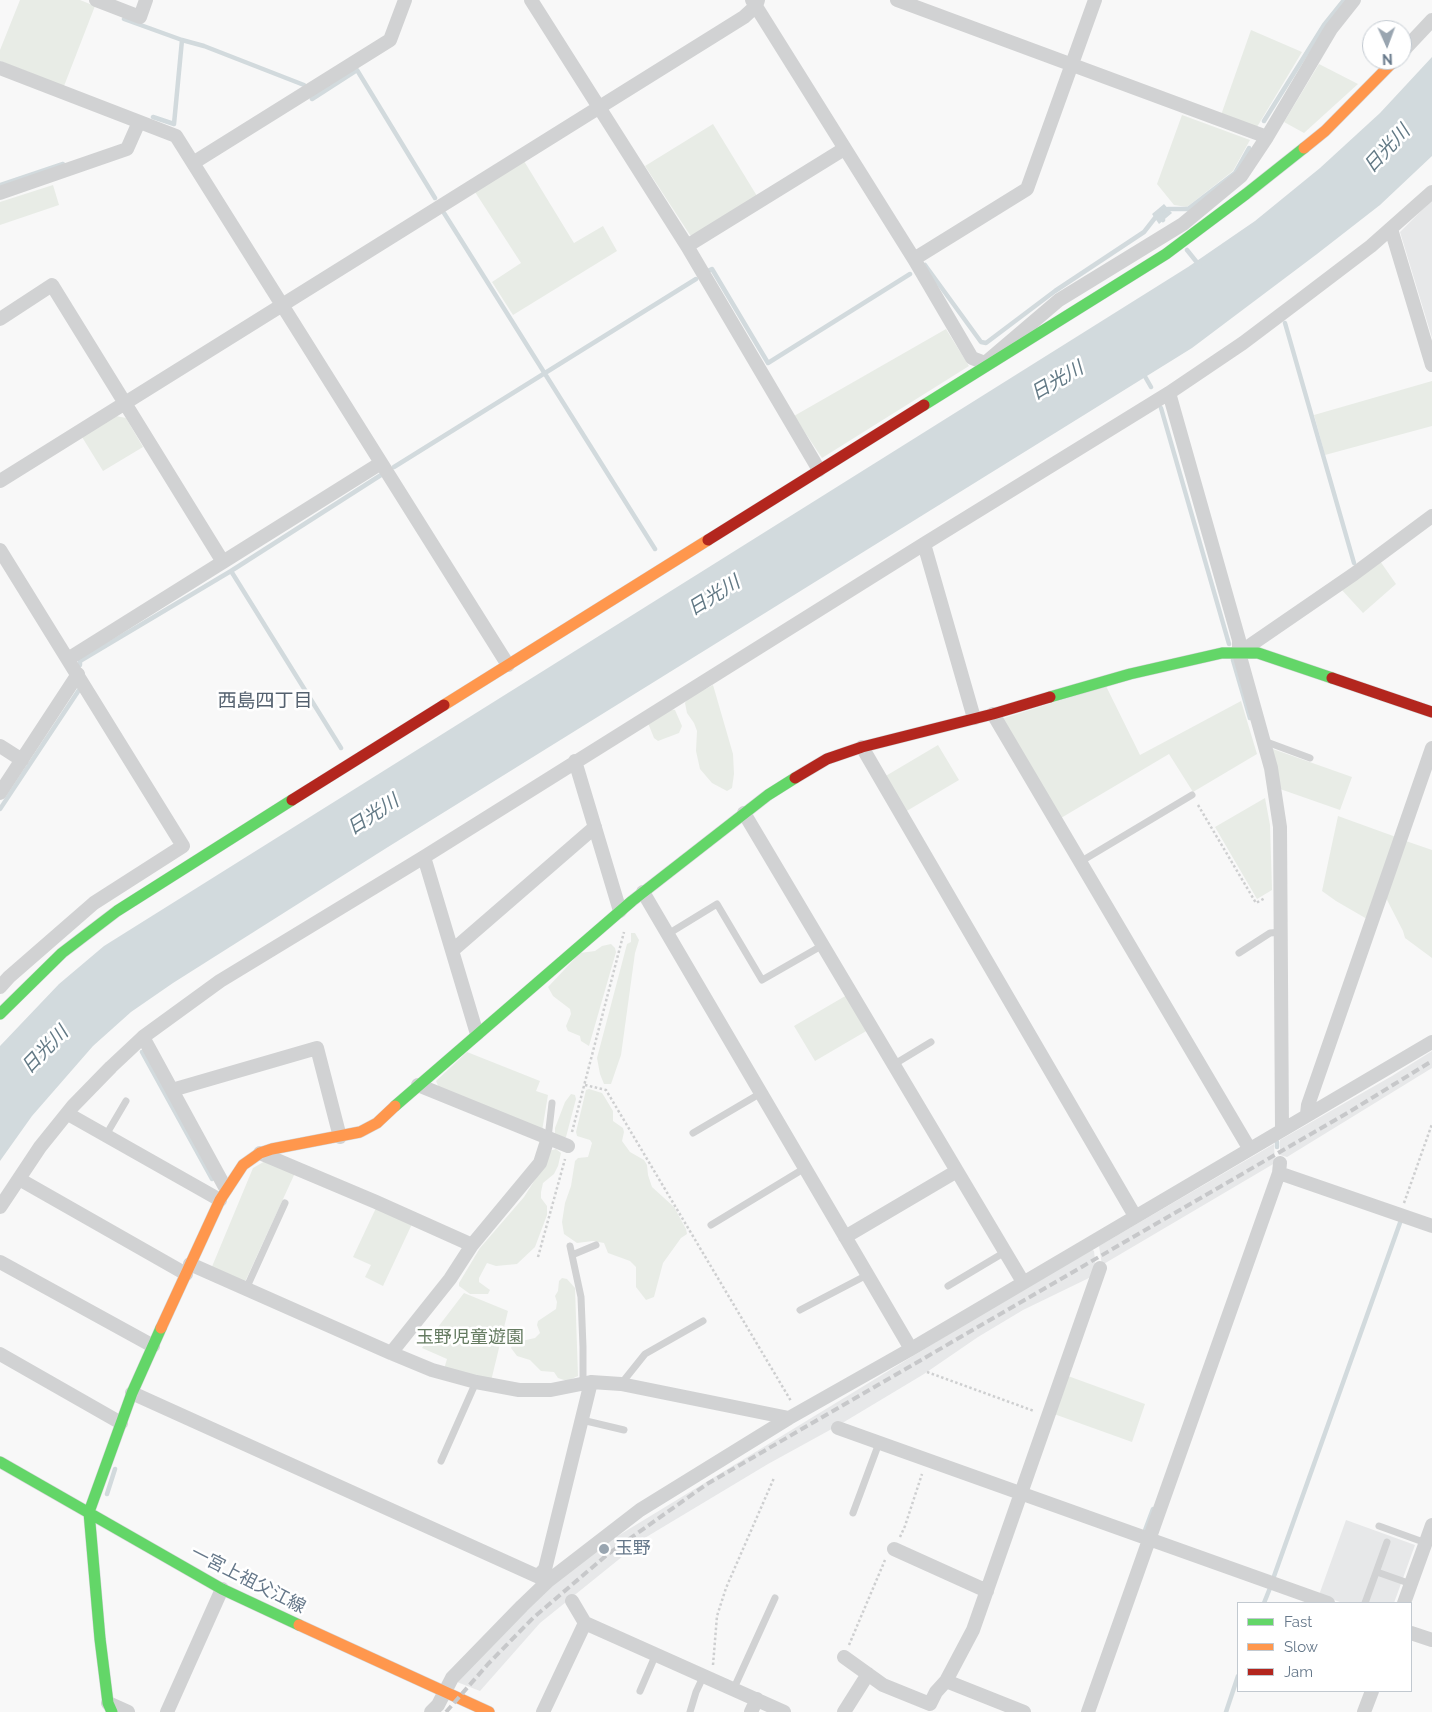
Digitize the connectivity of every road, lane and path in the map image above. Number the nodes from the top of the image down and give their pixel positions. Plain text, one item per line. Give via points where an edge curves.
1 (96, 0) edge
2 (146, 0) edge
3 (404, 0) edge
4 (530, 0) edge
5 (897, 0) edge
6 (1095, 0) edge
7 (1354, 0) edge
8 (756, 2) edge
9 (1432, 20) edge
10 (1412, 41) edge
11 (1072, 64) junction
12 (0, 68) edge
13 (1384, 70) edge
14 (598, 108) junction
15 (139, 122) junction
16 (1267, 137) junction
17 (844, 149) junction
18 (193, 162) junction
19 (0, 192) edge
20 (1432, 192) edge
21 (1391, 229) junction
22 (687, 246) junction
23 (914, 259) junction
24 (282, 305) junction
25 (0, 319) edge
26 (1432, 365) edge
27 (1168, 393) junction
28 (125, 403) junction
29 (381, 463) junction
30 (819, 470) junction
31 (0, 481) edge
32 (1432, 516) edge
33 (924, 544) junction
34 (0, 550) edge
35 (223, 562) junction
36 (1239, 653) junction
37 (68, 658) junction
38 (508, 665) junction
39 (78, 674) junction
40 (1432, 712) edge
41 (993, 714) junction
42 (974, 718) junction
43 (1264, 741) junction
44 (0, 746) edge
45 (862, 747) junction
46 (1432, 748) edge
47 (1310, 758) dead end
48 (22, 760) junction
49 (575, 761) junction
50 (0, 793) edge
51 (1192, 795) joint
52 (744, 814) junction
53 (595, 827) junction
54 (424, 857) junction
55 (1080, 862) junction
56 (1280, 889) junction
57 (643, 892) junction
58 (620, 911) junction
59 (625, 929) dead end
60 (1281, 932) junction
61 (668, 934) junction
62 (823, 945) junction
63 (453, 950) junction
64 (1239, 953) dead end
65 (0, 987) edge
66 (0, 1014) edge
67 (477, 1034) junction
68 (143, 1037) junction
69 (931, 1042) dead end
70 (1432, 1042) edge
71 (894, 1065) junction
72 (418, 1085) junction
73 (585, 1085) junction
74 (172, 1090) junction
75 (761, 1093) junction
76 (126, 1101) dead end
77 (552, 1103) dead end
78 (68, 1114) junction
79 (1307, 1114) junction
80 (1432, 1124) edge
81 (1282, 1129) junction
82 (693, 1133) dead end
83 (106, 1136) junction
84 (340, 1137) junction
85 (548, 1138) junction
86 (568, 1146) junction
87 (1249, 1148) junction
88 (260, 1153) junction
89 (805, 1168) junction
90 (957, 1171) junction
91 (19, 1179) junction
92 (223, 1194) junction
93 (285, 1203) dead end
94 (0, 1207) edge
95 (1400, 1215) junction
96 (1135, 1216) junction
97 (710, 1225) dead end
98 (1432, 1226) edge
99 (845, 1237) junction
100 (472, 1245) junction
101 (596, 1245) dead end
102 (570, 1246) dead end
103 (1005, 1252) junction
104 (572, 1255) junction
105 (538, 1257) dead end
106 (0, 1262) edge
107 (1100, 1268) dead end
108 (188, 1269) junction
109 (867, 1275) junction
110 (1023, 1282) junction
111 (948, 1286) dead end
112 (246, 1289) junction
113 (800, 1310) dead end
114 (703, 1321) dead end
115 (153, 1346) junction
116 (911, 1349) junction
117 (391, 1353) junction
118 (0, 1354) edge
119 (927, 1372) dead end
120 (476, 1382) junction
121 (587, 1383) junction
122 (621, 1384) junction
123 (132, 1393) junction
124 (793, 1416) junction
125 (1048, 1416) junction
126 (582, 1420) junction
127 (121, 1423) junction
128 (838, 1428) dead end
129 (624, 1430) dead end
130 (879, 1443) junction
131 (441, 1461) dead end
132 (0, 1462) edge
133 (774, 1478) dead end
134 (1021, 1495) junction
135 (89, 1512) junction
136 (853, 1513) dead end
137 (1432, 1525) edge
138 (1379, 1526) dead end
139 (1149, 1540) junction
140 (1387, 1542) dead end
141 (1426, 1543) junction
142 (894, 1549) dead end
143 (1377, 1572) junction
144 (543, 1578) junction
145 (1411, 1584) junction
146 (222, 1589) junction
147 (987, 1591) junction
148 (775, 1598) dead end
149 (572, 1601) dead end
150 (1325, 1602) edge
151 (1366, 1602) edge
152 (1404, 1602) edge
153 (585, 1622) junction
154 (1412, 1632) edge
155 (1432, 1640) edge
156 (656, 1654) junction
157 (844, 1657) dead end
158 (868, 1674) junction
159 (708, 1677) junction
160 (946, 1681) junction
161 (734, 1688) junction
162 (640, 1690) dead end
163 (445, 1692) junction
164 (1372, 1692) edge
165 (757, 1699) junction
166 (110, 1708) edge
167 (927, 1708) edge
168 (128, 1712) edge
169 (167, 1712) edge
170 (431, 1712) edge
171 (489, 1712) edge
172 (543, 1712) edge
173 (690, 1712) edge
174 (751, 1712) edge
175 (784, 1712) edge
176 (844, 1712) edge
177 (1024, 1712) edge
178 (1088, 1712) edge
179 (1364, 1712) edge

1 - 2 street via 140,17
3 - 18 street via 390,40
4 - 14 street
5 - 11 street
6 - 11 street
7 - 16 street via 1331,29
8 - 14 street via 744,17
8 - 17 street
9 - 10 street
11 - 16 street
11 - 23 street via 1027,189
12 - 15 street
13 - 30 street via 1325,131 1166,254
14 - 22 street
14 - 24 street
15 - 18 street via 176,136
15 - 19 street via 127,149
16 - 23 street via 1241,176 1183,224 1059,300 985,363 972,358
17 - 22 street
17 - 23 street
18 - 24 street
20 - 21 street
21 - 26 street
21 - 27 street via 1243,343
22 - 30 street
24 - 28 street
24 - 29 street
25 - 28 street via 52,285
27 - 33 street
27 - 36 street via 1239,640
28 - 31 street
28 - 35 street
29 - 35 street
29 - 38 street
30 - 38 street
32 - 36 street
33 - 42 street
33 - 49 street
34 - 37 street
35 - 37 street
36 - 40 street via 1258,653
36 - 41 street via 1222,653 1130,674
36 - 43 street
37 - 39 street
38 - 66 street via 117,911 62,953
39 - 48 street
39 - 65 street via 183,846 94,903
41 - 42 street
41 - 55 street
42 - 45 street
43 - 47 lane
43 - 56 street via 1280,827
44 - 48 street
45 - 52 street via 827,759 768,795
45 - 96 street
46 - 79 street
48 - 50 street
49 - 53 street
49 - 54 street
51 - 55 lane
51 - 56 path via 1256,903
52 - 57 street
52 - 62 street
53 - 58 street
53 - 63 street
54 - 63 street
54 - 68 street via 220,981
55 - 87 street
56 - 60 street
57 - 58 street
57 - 61 street
58 - 67 street
59 - 73 path
60 - 64 lane via 1270,933
60 - 81 street
61 - 62 lane via 717,904 762,980
61 - 75 street
62 - 71 street
63 - 67 street
67 - 72 street
68 - 74 street
68 - 78 street via 110,1067
69 - 71 lane
70 - 79 street
71 - 90 street
72 - 84 street via 377,1123
72 - 85 street
73 - 86 path
73 - 124 path via 606,1090
74 - 84 street via 317,1048
74 - 92 street
75 - 82 lane
75 - 89 street
76 - 83 lane
77 - 85 lane
78 - 83 street
78 - 91 street
79 - 81 street
80 - 95 path
81 - 87 street
83 - 92 street
84 - 88 street via 272,1148
85 - 86 street
85 - 100 street via 540,1163
86 - 105 path
87 - 96 street
88 - 92 street via 243,1165
88 - 100 street
89 - 97 lane
89 - 99 street
90 - 99 street
90 - 103 street
91 - 94 street
91 - 108 street
92 - 108 street
93 - 112 lane
95 - 98 street
95 - 139 street via 1280,1168
96 - 110 street
99 - 109 street
100 - 117 street via 450,1279
101 - 104 lane
102 - 104 lane
103 - 110 street
103 - 111 lane
104 - 121 lane via 581,1297
106 - 115 street
107 - 125 street
108 - 112 street
108 - 115 street
109 - 113 lane
109 - 116 street
110 - 116 street
112 - 117 street
114 - 122 lane via 645,1354
115 - 123 street
116 - 124 street
117 - 120 street via 432,1370
118 - 127 street
119 - 125 path
120 - 121 street via 519,1390 551,1390
120 - 131 lane
121 - 122 street
121 - 126 street
122 - 124 street
123 - 127 street
123 - 144 street
124 - 144 street via 640,1510
125 - 134 street
126 - 129 lane
126 - 144 street
127 - 135 street
128 - 130 street
130 - 134 street
130 - 136 lane
132 - 135 street, 一宮上祖父江線
133 - 159 path via 726,1588 717,1616
134 - 139 street
134 - 147 street
135 - 146 street, 一宮上祖父江線
135 - 166 street
137 - 141 street
138 - 141 lane
139 - 150 street
139 - 178 street
140 - 143 lane
141 - 145 street
142 - 147 street
143 - 145 lane
143 - 151 lane
144 - 163 street via 452,1678
145 - 152 street
146 - 163 street, 一宮上祖父江線
146 - 169 street
147 - 160 street via 973,1630
148 - 161 lane
149 - 153 street
153 - 156 street
153 - 172 street
154 - 155 street
156 - 159 street
156 - 162 lane
157 - 158 street
158 - 167 street
158 - 176 street
159 - 161 street
159 - 173 lane via 696,1692
160 - 167 street
160 - 177 street
161 - 165 street
163 - 170 street
163 - 171 street, 一宮上祖父江線
164 - 179 street
165 - 174 street
165 - 175 street
166 - 168 street

